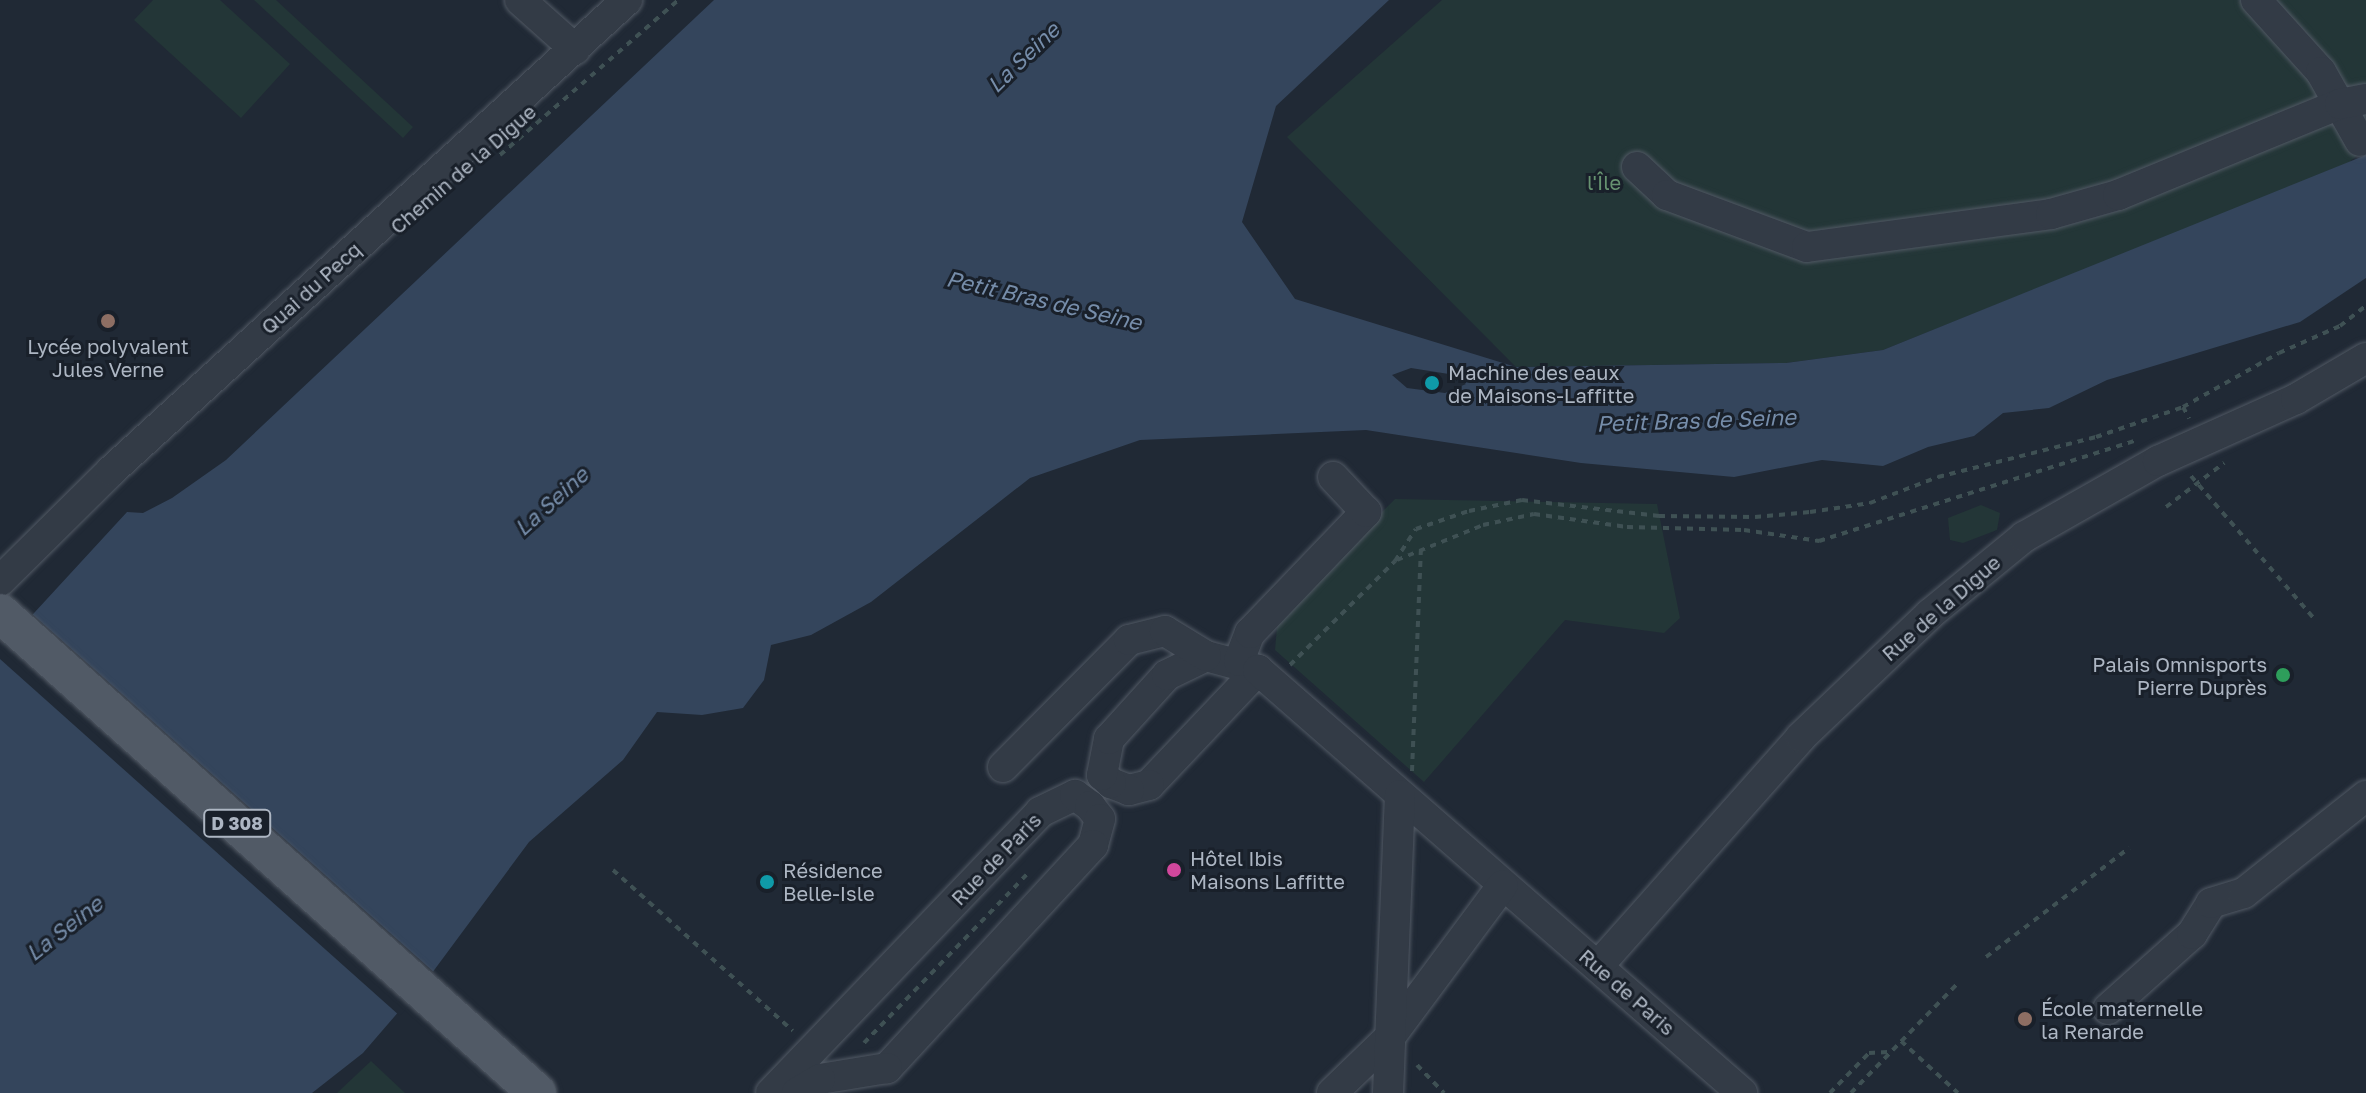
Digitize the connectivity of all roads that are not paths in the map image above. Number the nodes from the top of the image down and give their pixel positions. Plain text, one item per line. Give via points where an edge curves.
1 (520, 0) edge
2 (627, 0) edge
3 (2256, 0) edge
4 (575, 49) junction
5 (2353, 102) edge
6 (2360, 141) dead end
7 (1637, 167) dead end
8 (2366, 358) edge
9 (1333, 477) dead end
10 (0, 581) edge
11 (0, 613) edge
12 (0, 634) edge
13 (1206, 656) junction
14 (1258, 672) junction
15 (1003, 767) dead end
16 (1400, 795) junction
17 (2366, 796) edge
18 (1503, 885) junction
19 (1598, 966) junction
20 (2108, 1009) dead end
21 (1390, 1037) junction
22 (468, 1038) junction
23 (517, 1093) edge
24 (537, 1093) edge
25 (771, 1093) edge
26 (797, 1093) edge
27 (1332, 1093) edge
28 (1388, 1093) edge
29 (1742, 1093) edge

1 - 4 street
2 - 4 street, Quai du Pecq
3 - 5 street
4 - 10 street, Quai du Pecq via 111,471
5 - 6 street
5 - 7 street via 2118,195 2051,214 1807,247 1667,195
8 - 19 street, Rue de la Digue via 2296,399 2190,432 2024,537 1930,614 1801,737
9 - 14 street via 1366,512 1250,633
11 - 22 main road, D 308
12 - 22 main road, D 308
13 - 14 street
13 - 14 street via 1167,675 1109,739 1102,775 1111,783 1129,790 1149,785
13 - 15 street via 1165,631 1129,640
14 - 16 street, Rue de Paris
16 - 18 street, Rue de Paris
16 - 21 street
17 - 20 street via 2244,893 2211,903 2192,934
18 - 19 street, Rue de Paris
18 - 21 street
19 - 29 street, Rue de Paris
21 - 27 street
21 - 28 street
22 - 23 main road, D 308
22 - 24 main road, D 308
25 - 26 street, Rue de Paris via 1040,812 1075,795 1090,806 1100,819 1093,845 887,1068 820,1079

